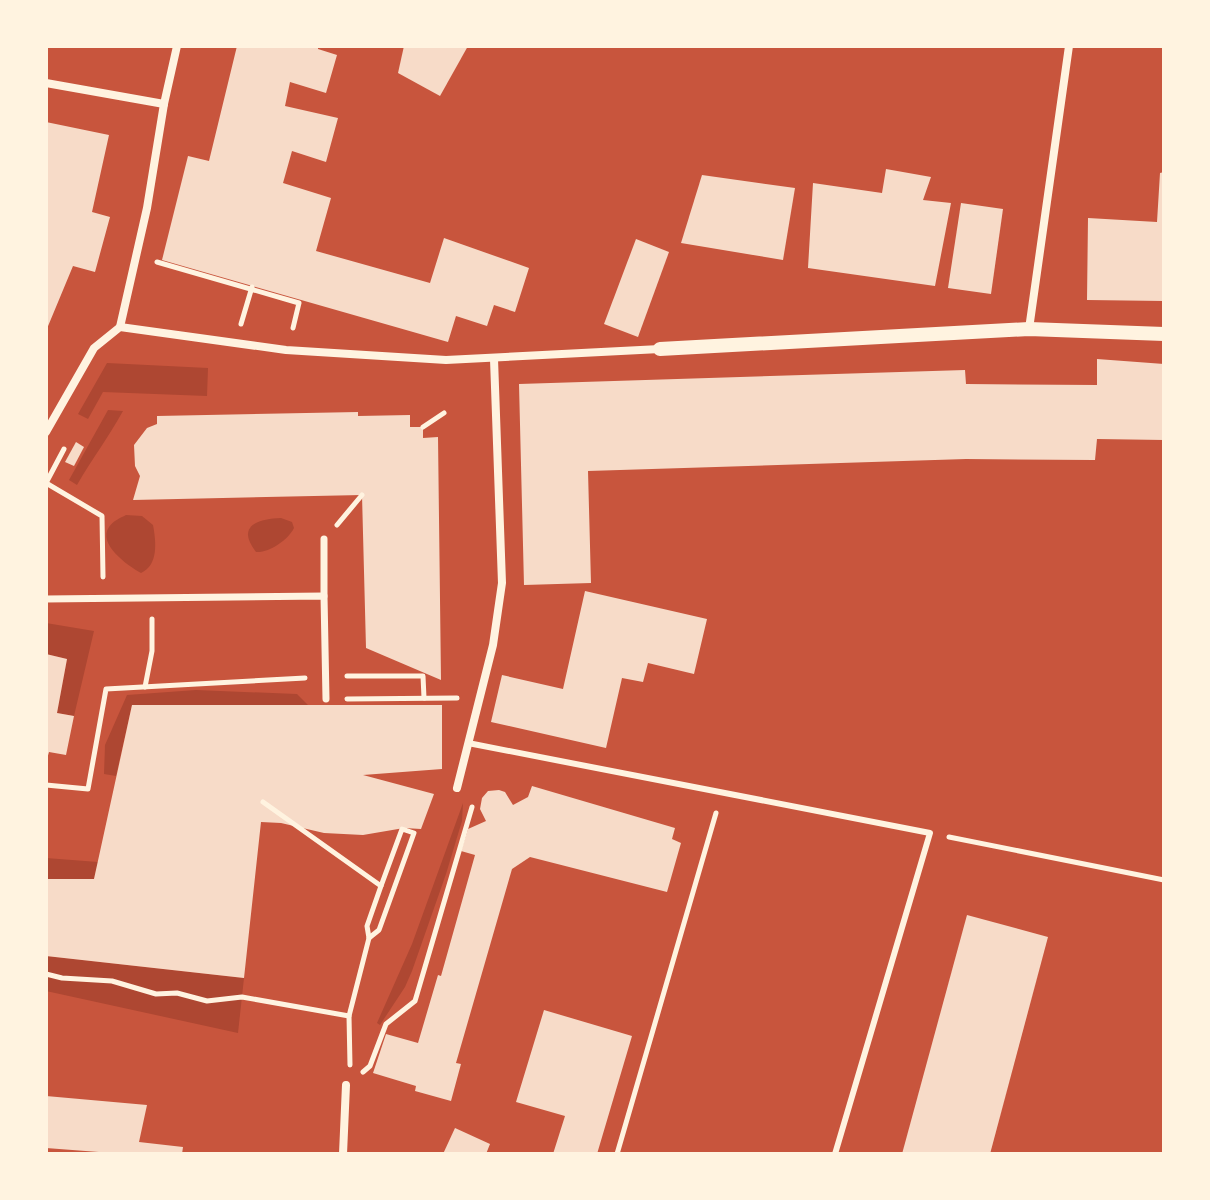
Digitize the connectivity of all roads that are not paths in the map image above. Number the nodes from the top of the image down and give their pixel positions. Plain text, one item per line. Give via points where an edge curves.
1 (177, 46) edge
2 (1069, 46) edge
3 (46, 83) edge
4 (164, 104) junction
5 (120, 327) junction
6 (1029, 329) junction
7 (1164, 334) edge
8 (660, 349) joint
9 (494, 359) junction
10 (46, 432) edge
11 (324, 539) road end
12 (324, 596) junction
13 (46, 599) edge
14 (326, 699) dead end
15 (468, 743) junction
16 (457, 788) road end
17 (346, 1085) road end
18 (343, 1154) edge
19 (835, 1154) edge

1 - 4 street
2 - 6 street
3 - 4 street
4 - 5 street
5 - 9 street via 286,350
5 - 10 street via 94,348
6 - 7 street
6 - 8 street
8 - 9 street
9 - 15 street via 502,583 493,645
11 - 12 street
12 - 13 street
12 - 14 street
15 - 16 street
15 - 19 lane via 930,833
17 - 18 street

